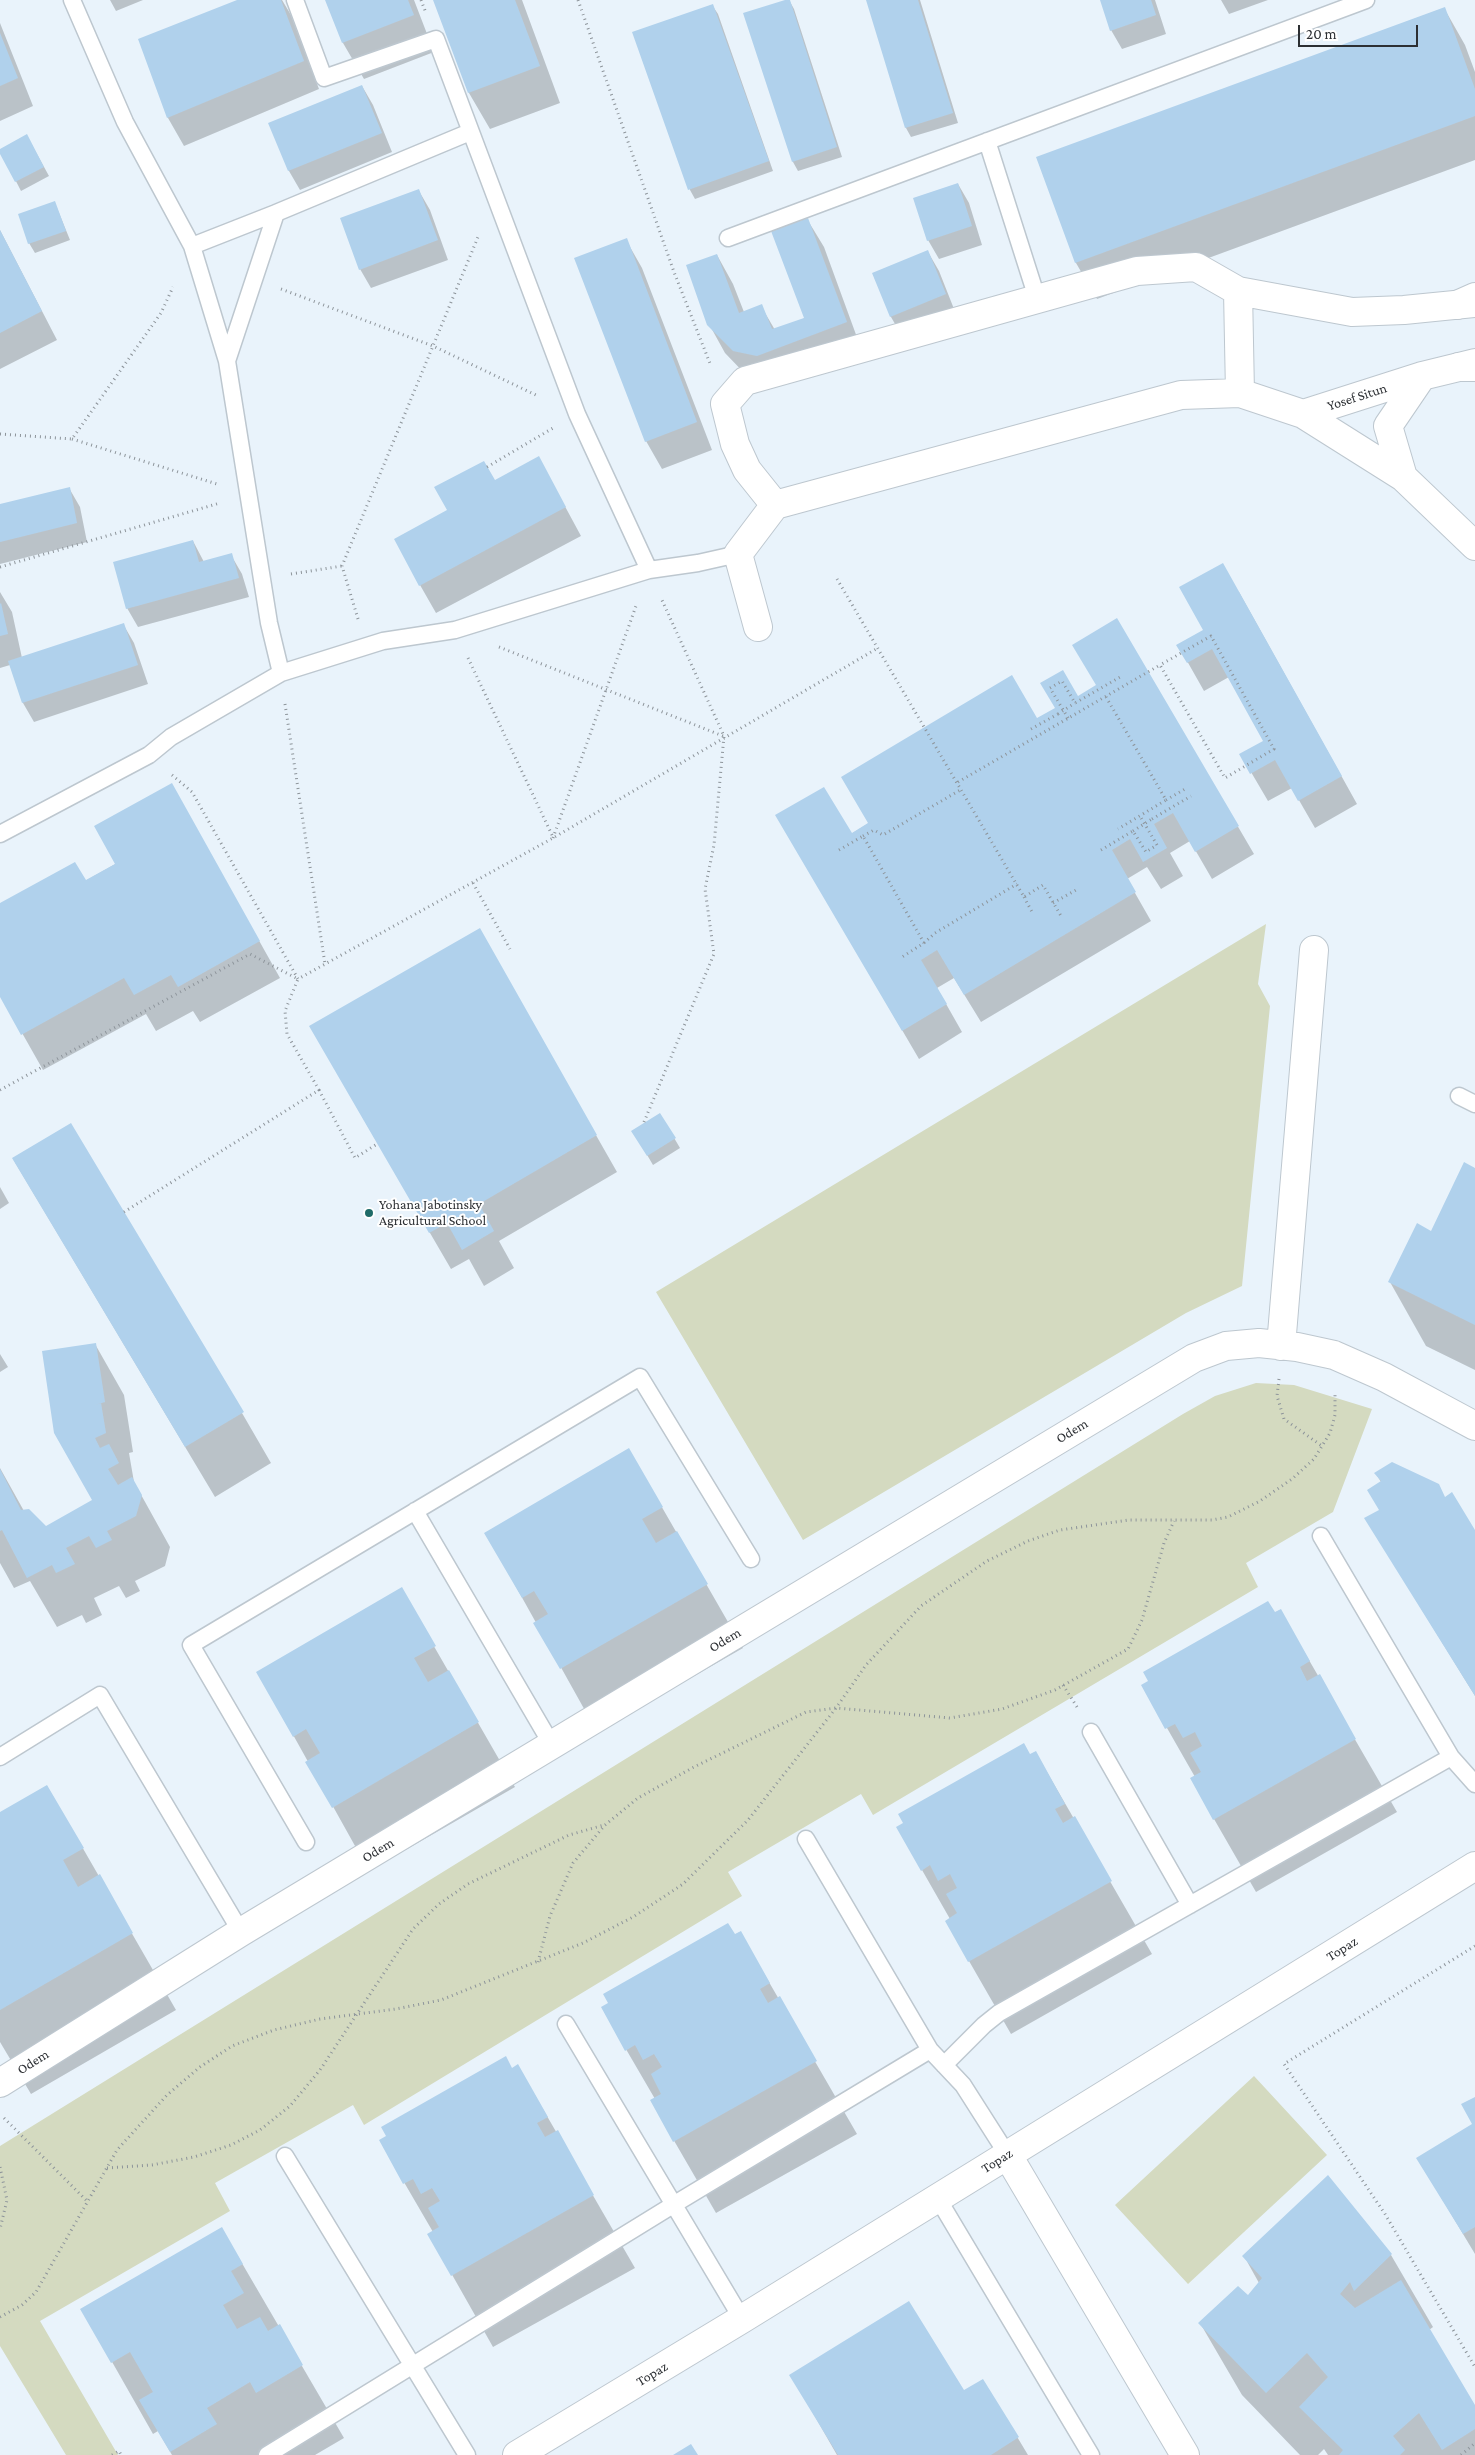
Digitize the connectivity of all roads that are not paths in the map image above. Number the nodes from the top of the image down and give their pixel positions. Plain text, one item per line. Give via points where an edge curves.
1 (72, 0) edge
2 (295, 0) edge
3 (1366, 0) edge
4 (470, 132) junction
5 (988, 141) junction
6 (276, 213) junction
7 (728, 238) dead end
8 (192, 246) junction
9 (1238, 291) junction
10 (1037, 298) junction
11 (1469, 302) edge
12 (226, 361) junction
13 (1470, 366) edge
14 (1422, 376) junction
15 (1240, 393) junction
16 (1303, 414) junction
17 (1403, 477) junction
18 (776, 505) junction
19 (1475, 546) edge
20 (738, 554) junction
21 (649, 570) junction
22 (758, 627) dead end
23 (281, 673) junction
24 (0, 834) edge
25 (1314, 950) dead end
26 (1459, 1096) dead end
27 (1475, 1104) edge
28 (1281, 1346) junction
29 (1475, 1426) edge
30 (415, 1511) junction
31 (1321, 1536) dead end
32 (751, 1559) dead end
33 (1091, 1732) dead end
34 (552, 1745) junction
35 (0, 1757) edge
36 (1451, 1757) junction
37 (1475, 1784) edge
38 (806, 1839) dead end
39 (306, 1842) dead end
40 (1475, 1866) edge
41 (1190, 1905) junction
42 (241, 1932) junction
43 (566, 2024) dead end
44 (930, 2050) junction
45 (944, 2065) junction
46 (0, 2083) edge
47 (1007, 2154) junction
48 (285, 2156) dead end
49 (937, 2198) junction
50 (673, 2205) junction
51 (742, 2319) junction
52 (414, 2365) junction
53 (267, 2455) edge
54 (467, 2455) edge
55 (517, 2455) edge
56 (1091, 2455) edge
57 (1185, 2455) edge

1 - 8 lane via 125,122
2 - 4 lane via 324,78 436,39
3 - 5 lane
4 - 6 lane
4 - 21 lane via 577,414
5 - 7 lane
5 - 10 lane
6 - 8 lane
6 - 12 lane
8 - 12 lane
9 - 10 street via 1196,267 1137,271
9 - 11 street via 1352,312
9 - 15 street
10 - 18 street via 745,382 726,404 735,444 747,470
12 - 23 lane via 269,622
13 - 14 street, Yosef Situn
14 - 16 street, Yosef Situn
14 - 17 street via 1388,426
15 - 16 street
15 - 18 street via 1181,395
16 - 17 street
17 - 19 street
18 - 20 street
20 - 21 lane
20 - 22 street
21 - 23 lane via 455,630 366,646
23 - 24 lane via 171,737 149,755
25 - 28 street
26 - 27 lane
28 - 29 street, Odem via 1297,1346 1334,1355 1384,1377
28 - 34 street, Odem via 1259,1343 1226,1346 1194,1358
30 - 32 lane via 640,1377
30 - 34 lane
30 - 39 lane via 190,1645
31 - 36 lane
33 - 41 lane
34 - 42 street, Odem
35 - 42 lane via 100,1695
36 - 37 lane
36 - 41 lane
38 - 44 lane
40 - 47 street, Topaz
41 - 45 lane via 999,2013
42 - 46 street, Odem
43 - 50 lane
44 - 45 lane
44 - 50 lane
45 - 47 lane via 963,2085
47 - 49 street, Topaz
47 - 57 street
48 - 52 lane
49 - 51 street, Topaz
49 - 56 lane
50 - 51 lane
50 - 52 lane
51 - 55 street, Topaz
52 - 53 lane
52 - 54 lane

